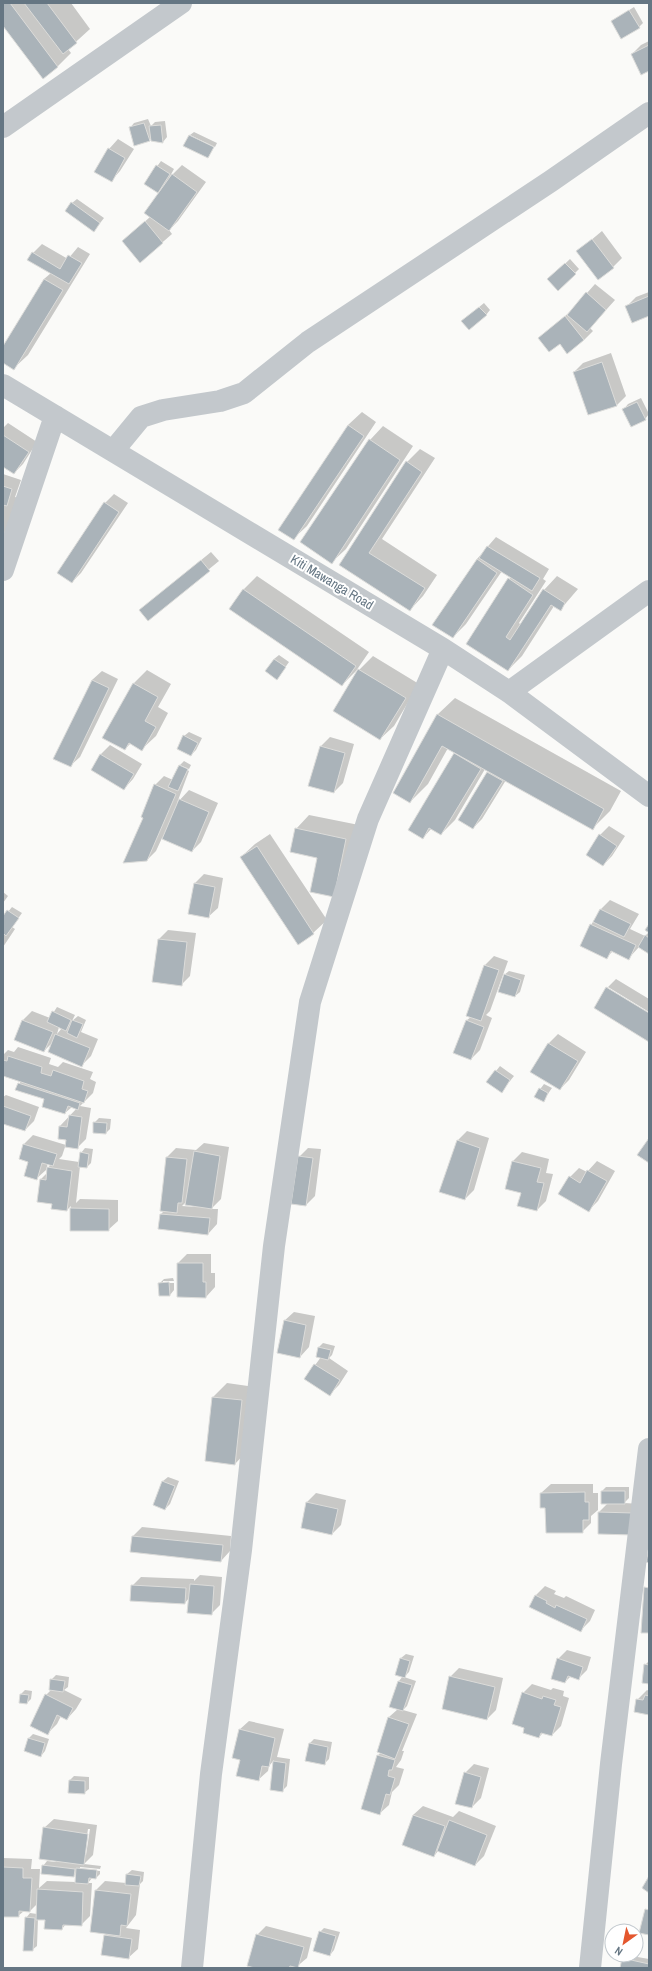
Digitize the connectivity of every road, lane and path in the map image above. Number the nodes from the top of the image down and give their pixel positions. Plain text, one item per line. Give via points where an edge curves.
1 (181, 3) edge
2 (649, 113) edge
3 (3, 127) edge
4 (3, 385) edge
5 (55, 416) junction
6 (113, 451) junction
7 (3, 570) edge
8 (649, 591) edge
9 (443, 649) junction
10 (509, 692) junction
11 (649, 796) edge
12 (649, 1449) edge
13 (192, 1968) edge
14 (590, 1968) edge

1 - 3 street
2 - 6 street via 308,342 244,393 220,401 163,410 141,417
4 - 5 street, Kiti Mawanga Road
5 - 6 street, Kiti Mawanga Road
5 - 7 street
6 - 9 street, Kiti Mawanga Road
8 - 10 street
9 - 10 street, Kiti Mawanga Road
9 - 13 street via 368,819 310,1002 274,1246 241,1550 211,1774
10 - 11 street, Kiti Mawanga Road
12 - 14 street via 610,1772

